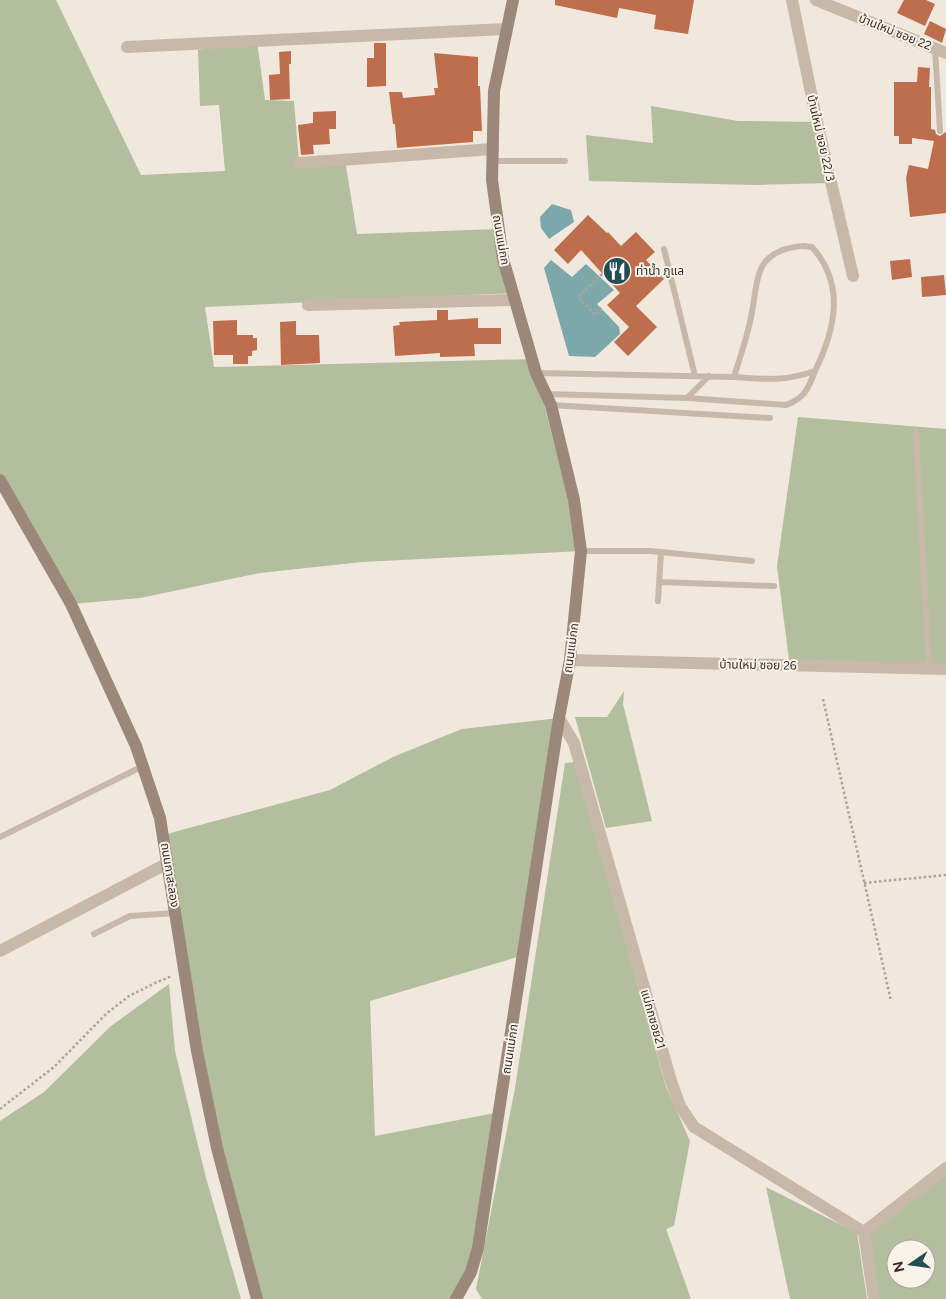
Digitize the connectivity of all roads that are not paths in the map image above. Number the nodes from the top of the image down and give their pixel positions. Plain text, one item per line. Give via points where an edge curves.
1 (513, 0) edge
2 (792, 0) edge
3 (816, 0) edge
4 (506, 29) junction
5 (127, 48) dead end
6 (940, 51) edge
7 (940, 130) dead end
8 (493, 155) junction
9 (565, 161) dead end
10 (299, 162) dead end
11 (664, 248) dead end
12 (853, 276) dead end
13 (515, 300) junction
14 (308, 305) dead end
15 (536, 372) junction
16 (814, 372) junction
17 (695, 376) junction
18 (709, 376) junction
19 (734, 377) junction
20 (687, 398) junction
21 (548, 399) junction
22 (770, 418) dead end
23 (916, 431) dead end
24 (1, 487) edge
25 (581, 551) junction
26 (661, 552) junction
27 (752, 561) dead end
28 (659, 582) junction
29 (774, 586) dead end
30 (658, 601) dead end
31 (570, 660) junction
32 (929, 669) junction
33 (946, 669) edge
34 (559, 718) junction
35 (143, 766) junction
36 (0, 837) edge
37 (168, 863) junction
38 (176, 913) junction
39 (94, 934) dead end
40 (0, 951) edge
41 (946, 1168) edge
42 (864, 1232) junction
43 (257, 1299) edge
44 (456, 1299) edge
45 (874, 1299) edge

1 - 4 street, ถนนแม่กก
2 - 12 street, บ้านใหม่ ซอย 22/3
3 - 6 street, บ้านใหม่ ซอย 22
4 - 5 street
4 - 8 street, ถนนแม่กก via 494,91
6 - 7 lane
8 - 9 lane
8 - 10 street
8 - 13 street, ถนนแม่กก via 492,180 503,259
11 - 17 lane
13 - 14 street
13 - 15 street, ถนนแม่กก
15 - 17 lane
15 - 21 street, ถนนแม่กก
16 - 19 lane via 777,380
16 - 19 lane via 831,327 834,303 825,264 812,247 803,246 789,247 765,262 757,282 752,316
16 - 20 lane via 801,397 786,405
17 - 18 lane
18 - 19 lane
18 - 20 lane
20 - 21 lane
21 - 22 lane
21 - 25 street, ถนนแม่กก via 574,500
23 - 32 lane
24 - 35 street, ถนนกาสะลอง via 70,604
25 - 26 lane
25 - 31 street, ถนนแม่กก
26 - 27 lane
26 - 28 lane
28 - 29 lane
28 - 30 lane
31 - 32 street, บ้านใหม่ ซอย 26
31 - 34 street, ถนนแม่กก
32 - 33 street, บ้านใหม่ ซอย 26
34 - 42 street, แม่กกซอย21 via 574,743 680,1106 694,1127
34 - 44 street, ถนนแม่กก via 478,1248 471,1272
35 - 36 lane
35 - 37 street, ถนนกาสะลอง via 160,818
37 - 38 street, ถนนกาสะลอง
37 - 40 street
38 - 39 lane via 130,916
38 - 43 street, ถนนกาสะลอง via 197,1051
41 - 42 street
42 - 45 street

